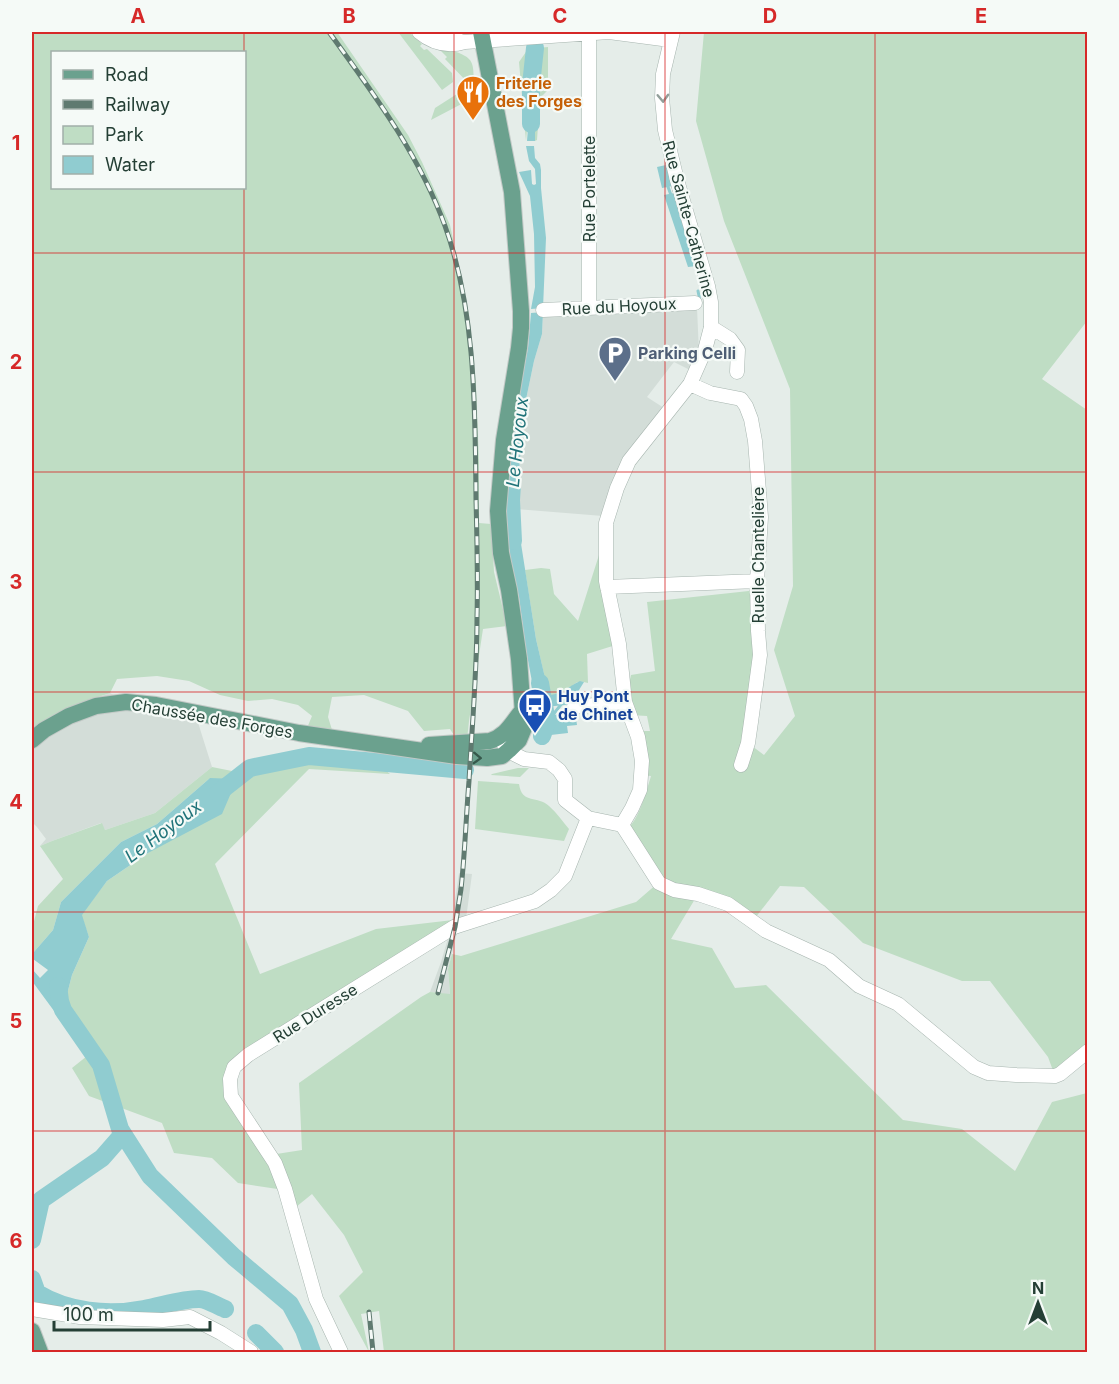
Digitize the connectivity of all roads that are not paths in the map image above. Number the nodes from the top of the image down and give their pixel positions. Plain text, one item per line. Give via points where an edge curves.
1 (419, 32) edge
2 (442, 32) edge
3 (535, 34) edge
4 (589, 34) junction
5 (482, 36) edge
6 (671, 36) edge
7 (465, 42) junction
8 (695, 303) dead end
9 (589, 307) junction
10 (543, 310) dead end
11 (711, 327) junction
12 (738, 372) dead end
13 (690, 384) junction
14 (757, 581) junction
15 (607, 587) junction
16 (625, 702) junction
17 (574, 707) dead end
18 (32, 740) edge
19 (504, 744) junction
20 (741, 765) dead end
21 (588, 819) junction
22 (622, 825) junction
23 (1088, 1052) edge
24 (32, 1309) edge
25 (32, 1331) edge
26 (40, 1353) edge
27 (251, 1353) edge
28 (340, 1353) edge

1 - 7 street via 437,43
2 - 7 street
3 - 4 street
3 - 5 street
4 - 6 street
4 - 9 street, Rue Portelette
5 - 7 street
5 - 19 main road via 512,192 521,311 498,511 523,700 528,711 510,728
6 -> 11 street, Rue Sainte-Catherine via 663,74 665,130 708,286
8 - 9 street, Rue du Hoyoux
9 - 10 street, Rue du Hoyoux
11 - 12 street via 730,339 738,350
11 - 13 street, Rue Sainte-Catherine
13 - 14 street, Ruelle Chantelière via 741,399 751,419 761,517
13 - 15 street, Rue Sainte-Catherine via 629,461 617,488 606,523
14 - 15 street
14 - 20 street, Ruelle Chantelière via 760,655 752,722
15 - 16 street, Rue Sainte-Catherine via 619,644
16 - 17 street
16 - 22 street, Rue Sainte-Catherine via 638,737 642,768 640,790
18 - 19 main road, Chaussée des Forges via 69,716 96,706 126,702 299,734 401,748 490,741
19 - 21 street via 524,759 549,762 559,770 565,779 565,800
21 - 22 street
21 - 28 street, Rue Duresse via 565,876 551,890 535,901 454,927 234,1067 231,1096 275,1163 316,1299
22 - 23 street via 659,883 728,904 766,931 829,960 858,986 898,1004 974,1067 988,1073 1055,1076
24 - 27 street via 80,1317 190,1317
25 - 26 main road

